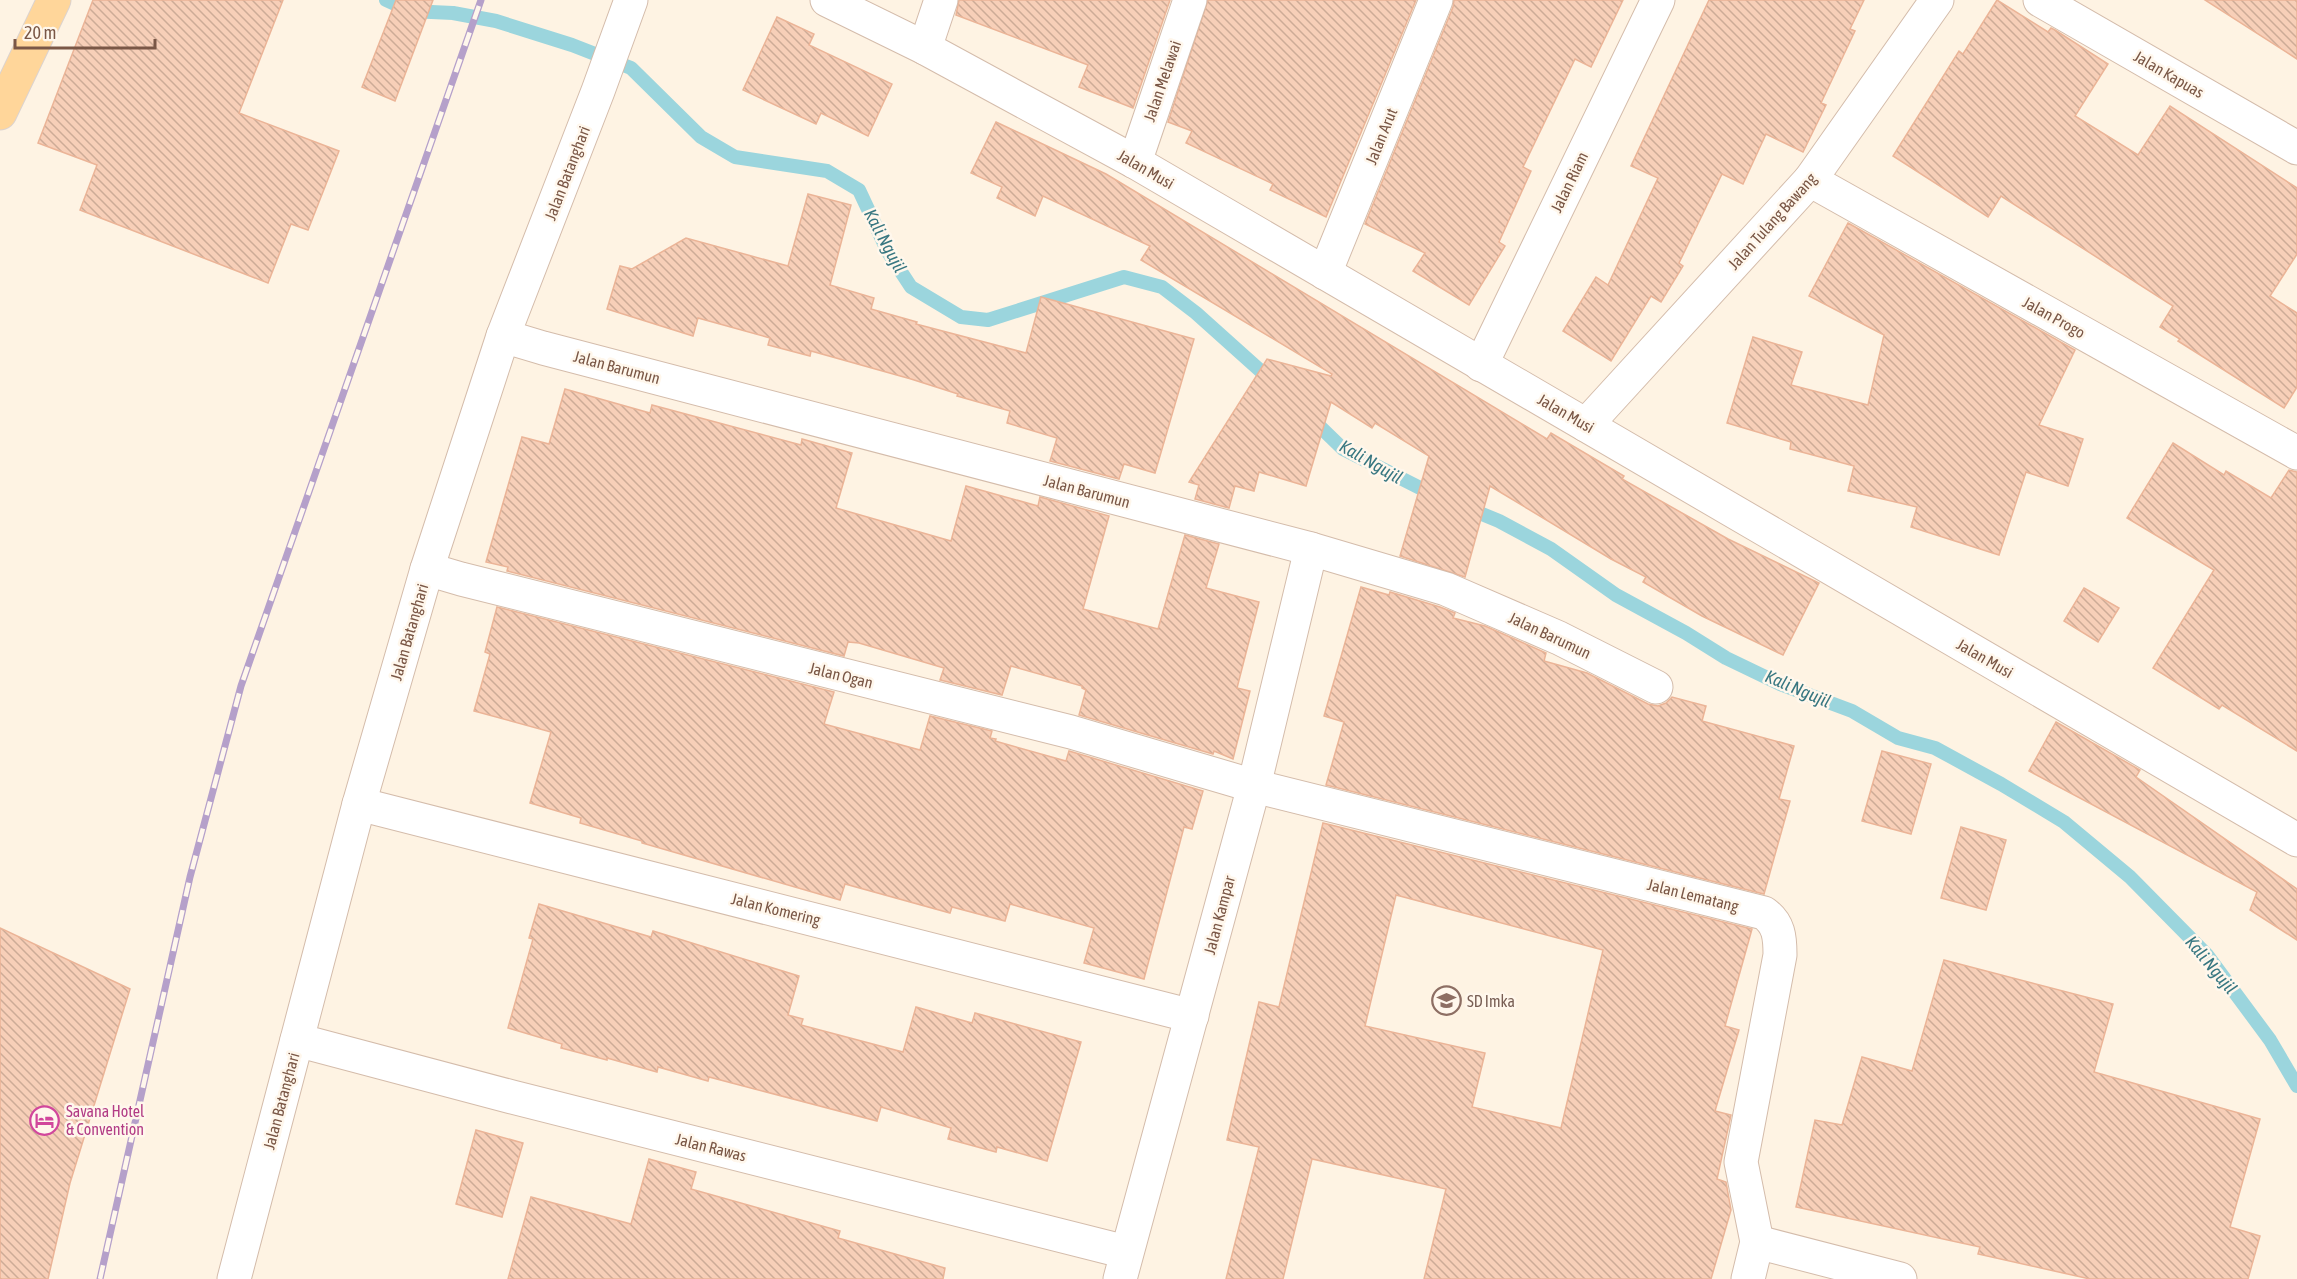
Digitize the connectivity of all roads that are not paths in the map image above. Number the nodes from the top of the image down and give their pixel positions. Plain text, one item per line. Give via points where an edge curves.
1 (54, 0) edge
2 (630, 0) edge
3 (827, 0) edge
4 (941, 0) edge
5 (1190, 0) edge
6 (1437, 0) edge
7 (1658, 0) edge
8 (1937, 0) edge
9 (2040, 0) edge
10 (925, 48) junction
11 (0, 113) edge
12 (2297, 148) edge
13 (1135, 162) junction
14 (1810, 180) junction
15 (1325, 273) junction
16 (503, 336) junction
17 (1481, 365) junction
18 (1586, 425) junction
19 (2297, 453) edge
20 (1311, 549) junction
21 (428, 568) junction
22 (1656, 687) dead end
23 (1254, 786) junction
24 (359, 804) junction
25 (2297, 840) edge
26 (1192, 1016) junction
27 (297, 1040) junction
28 (1757, 1242) junction
29 (1123, 1265) edge
30 (234, 1279) edge
31 (1748, 1279) edge
32 (1900, 1279) edge

1 - 11 main road
2 - 16 street, Jalan Batanghari
3 - 10 street, Jalan Musi
4 - 10 street
5 - 13 street, Jalan Melawai
6 - 15 street, Jalan Arut
7 - 17 street, Jalan Riam
8 - 14 street, Jalan Tulang Bawang
9 - 12 street, Jalan Kapuas
10 - 13 street, Jalan Musi
13 - 15 street, Jalan Musi
14 - 18 street, Jalan Tulang Bawang
14 - 19 street, Jalan Progo
15 - 17 street, Jalan Musi
16 - 20 street, Jalan Barumun
16 - 21 street, Jalan Batanghari
17 - 18 street, Jalan Musi
18 - 25 street, Jalan Musi
20 - 22 street, Jalan Barumun via 1446,588
20 - 23 street, Jalan Kampar
21 - 23 street, Jalan Ogan via 1071,732
21 - 24 street, Jalan Batanghari
23 - 26 street, Jalan Kampar
23 - 28 street, Jalan Lematang via 1764,913 1773,920 1780,935 1780,955 1741,1162
24 - 26 street, Jalan Komering
24 - 27 street, Jalan Batanghari
26 - 29 street, Jalan Kampar
27 - 29 street, Jalan Rawas
27 - 30 street, Jalan Batanghari
28 - 31 street, Jalan Lematang
28 - 32 street

